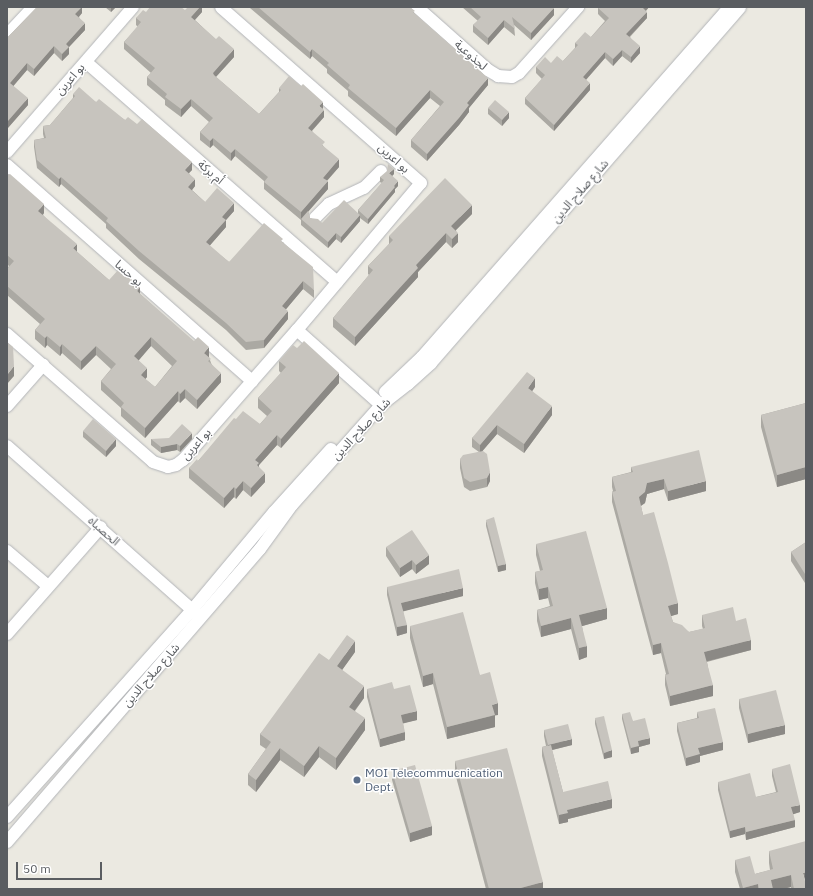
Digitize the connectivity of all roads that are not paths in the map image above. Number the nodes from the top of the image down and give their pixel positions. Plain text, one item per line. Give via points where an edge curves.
1 (33, 7) edge
2 (133, 7) edge
3 (221, 7) edge
4 (417, 7) edge
5 (578, 7) edge
6 (729, 7) edge
7 (740, 7) edge
8 (7, 35) edge
9 (86, 62) junction
10 (7, 152) edge
11 (393, 158) junction
12 (7, 165) edge
13 (315, 218) edge
14 (337, 282) junction
15 (297, 330) junction
16 (7, 334) edge
17 (43, 365) junction
18 (252, 381) junction
19 (378, 402) junction
20 (7, 406) edge
21 (7, 446) edge
22 (101, 527) junction
23 (7, 551) edge
24 (48, 586) junction
25 (196, 613) junction
26 (7, 634) edge
27 (7, 817) edge
28 (7, 842) edge

1 - 8 street
2 - 9 street, بو اعرين
3 - 11 street, بو اعرين
4 - 5 street, لجذوعية via 488,70 498,76 512,77 519,73
6 - 19 street, شارع صلاح الدين via 422,357
7 - 19 street, شارع صلاح الدين via 431,363 408,384
9 - 10 street, بو اعرين
9 - 14 street, أم بركة
11 - 13 street via 364,188 329,204
11 - 14 street, بو اعرين via 421,183
12 - 18 street, بو حسا
14 - 15 street, بو اعرين
15 - 18 street, بو اعرين
15 - 19 street
16 - 17 street, بو اعرين
17 - 18 street, بو اعرين via 153,462 168,467 183,460
17 - 20 street
19 - 25 street, شارع صلاح الدين via 274,512
21 - 22 street, الحصباه
22 - 24 street
22 - 25 street, الحصباه
23 - 24 street
24 - 26 street
25 - 27 street, شارع صلاح الدين
25 - 28 street, شارع صلاح الدين

